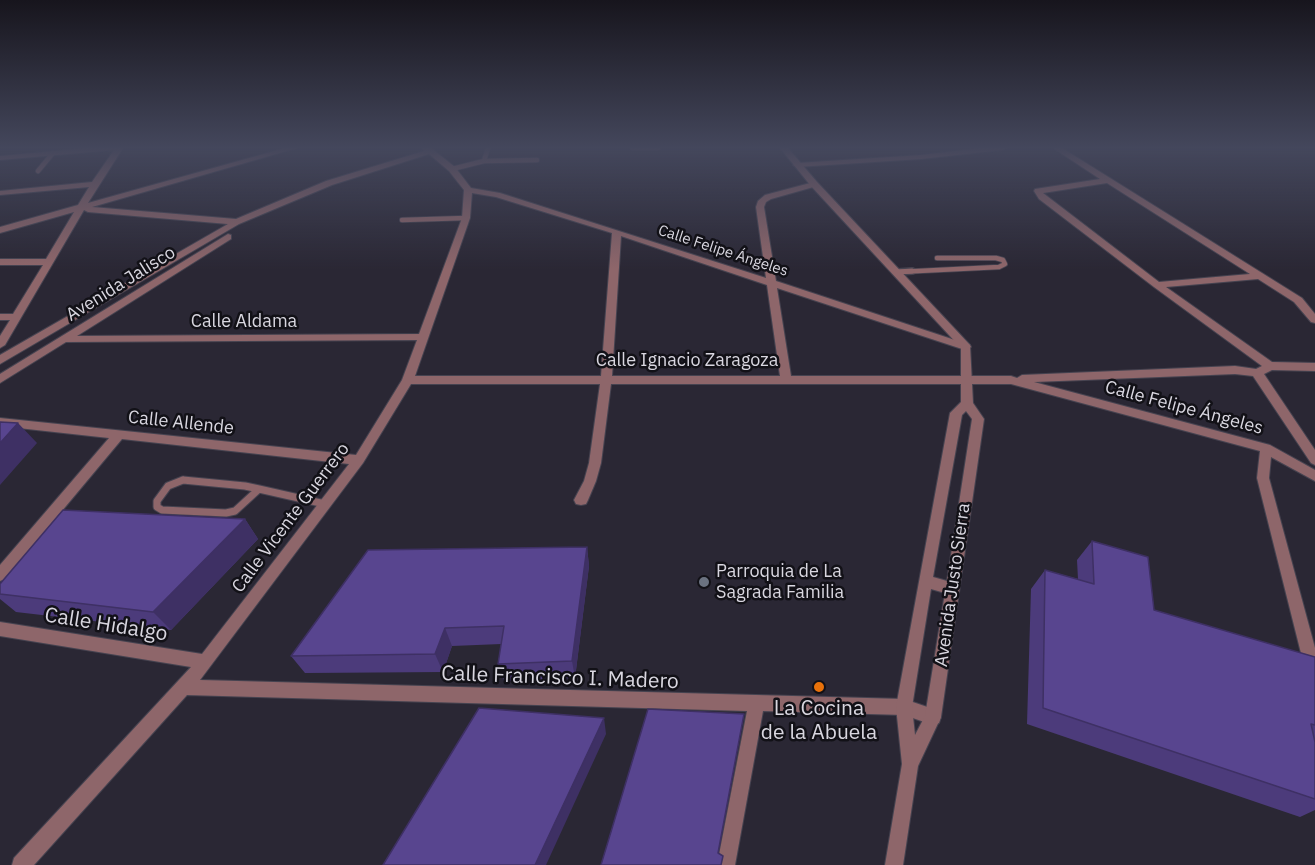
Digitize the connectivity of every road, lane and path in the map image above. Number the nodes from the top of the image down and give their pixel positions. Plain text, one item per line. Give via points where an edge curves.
1 (48, 188) edge
2 (92, 188) edge
3 (150, 188) edge
4 (317, 188) edge
5 (800, 188) edge
6 (817, 188) edge
7 (1055, 188) edge
8 (1122, 188) edge
9 (468, 190) joint
10 (0, 193) edge
11 (81, 208) junction
12 (258, 215) junction
13 (466, 218) junction
14 (402, 220) dead end
15 (237, 222) junction
16 (249, 224) junction
17 (0, 230) edge
18 (617, 232) junction
19 (938, 258) dead end
20 (0, 262) edge
21 (49, 262) junction
22 (898, 273) junction
23 (1257, 276) junction
24 (773, 283) junction
25 (1157, 285) junction
26 (109, 297) junction
27 (125, 301) junction
28 (0, 317) edge
29 (16, 317) junction
30 (1315, 320) edge
31 (423, 337) junction
32 (66, 339) junction
33 (0, 345) edge
34 (966, 347) junction
35 (0, 360) edge
36 (1269, 366) junction
37 (1315, 367) edge
38 (1257, 374) junction
39 (0, 379) edge
40 (786, 379) junction
41 (967, 379) junction
42 (408, 380) junction
43 (606, 380) junction
44 (1011, 380) junction
45 (967, 403) junction
46 (0, 422) edge
47 (119, 435) junction
48 (1266, 448) junction
49 (359, 460) junction
50 (1315, 460) edge
51 (1315, 476) edge
52 (260, 489) junction
53 (581, 500) dead end
54 (326, 504) junction
55 (0, 574) edge
56 (925, 581) junction
57 (951, 589) junction
58 (0, 629) edge
59 (205, 662) junction
60 (1315, 677) edge
61 (184, 687) junction
62 (756, 704) junction
63 (903, 707) junction
64 (933, 717) junction
65 (910, 765) junction
66 (21, 865) edge
67 (726, 865) edge
68 (894, 865) edge

1 - 10 street
2 - 11 street
3 - 11 street
4 - 12 street, Avenida Jalisco
5 - 24 street via 762,201 760,207
6 - 22 street
7 - 25 street via 1038,191
8 - 23 street
9 - 13 street, Calle Vicente Guerrero
9 - 18 street, Calle Felipe Ángeles via 497,195
11 - 15 street
11 - 17 street
11 - 21 street
12 - 15 street, Avenida Jalisco
12 - 16 street, Avenida Jalisco
13 - 14 lane
13 - 31 street, Calle Vicente Guerrero
15 - 16 street
15 - 26 street, Avenida Jalisco
16 - 27 street, Avenida Jalisco
18 - 24 street, Calle Felipe Ángeles
18 - 43 street
19 - 22 lane via 996,258 1005,264
20 - 21 street
21 - 29 street
22 - 34 street
23 - 25 street
23 - 30 street via 1298,300
24 - 34 street, Calle Felipe Ángeles
24 - 40 street
25 - 36 street
26 - 27 street
26 - 35 street, Avenida Jalisco
27 - 32 street, Avenida Jalisco
28 - 29 street
29 - 33 street
31 - 32 street, Calle Aldama
31 - 42 street, Calle Vicente Guerrero
32 - 39 street, Avenida Jalisco
34 - 41 street, Avenida Justo Sierra
36 - 37 street
36 - 38 street
38 - 44 street via 1235,370
38 - 50 street
40 - 41 street, Calle Ignacio Zaragoza
40 - 43 street, Calle Ignacio Zaragoza
41 - 44 street, Calle Felipe Ángeles
41 - 45 street, Avenida Justo Sierra
42 - 43 street, Calle Ignacio Zaragoza
42 - 49 street, Calle Vicente Guerrero
43 - 53 street via 595,463
44 - 48 street, Calle Felipe Ángeles
45 - 56 street, Avenida Justo Sierra via 956,413
45 - 57 street, Avenida Justo Sierra via 978,419
46 - 47 street, Calle Allende
47 - 49 street, Calle Allende
47 - 55 street
48 - 51 street, Calle Felipe Ángeles
48 - 60 street via 1263,478
49 - 54 street, Calle Vicente Guerrero
52 - 52 lane via 175,481 157,501 157,507 226,513 235,511
52 - 54 lane
54 - 59 street, Calle Vicente Guerrero
56 - 57 street
56 - 63 street, Avenida Justo Sierra
57 - 64 street, Avenida Justo Sierra
58 - 59 street, Calle Hidalgo
59 - 61 street, Calle Vicente Guerrero
61 - 62 street, Calle Francisco I. Madero
61 - 66 street, Calle Vicente Guerrero
62 - 63 street, Calle Francisco I. Madero
62 - 67 street
63 - 64 street, Calle Francisco I. Madero
63 - 65 street, Avenida Justo Sierra
64 - 65 street, Avenida Justo Sierra
65 - 68 street, Avenida Justo Sierra

